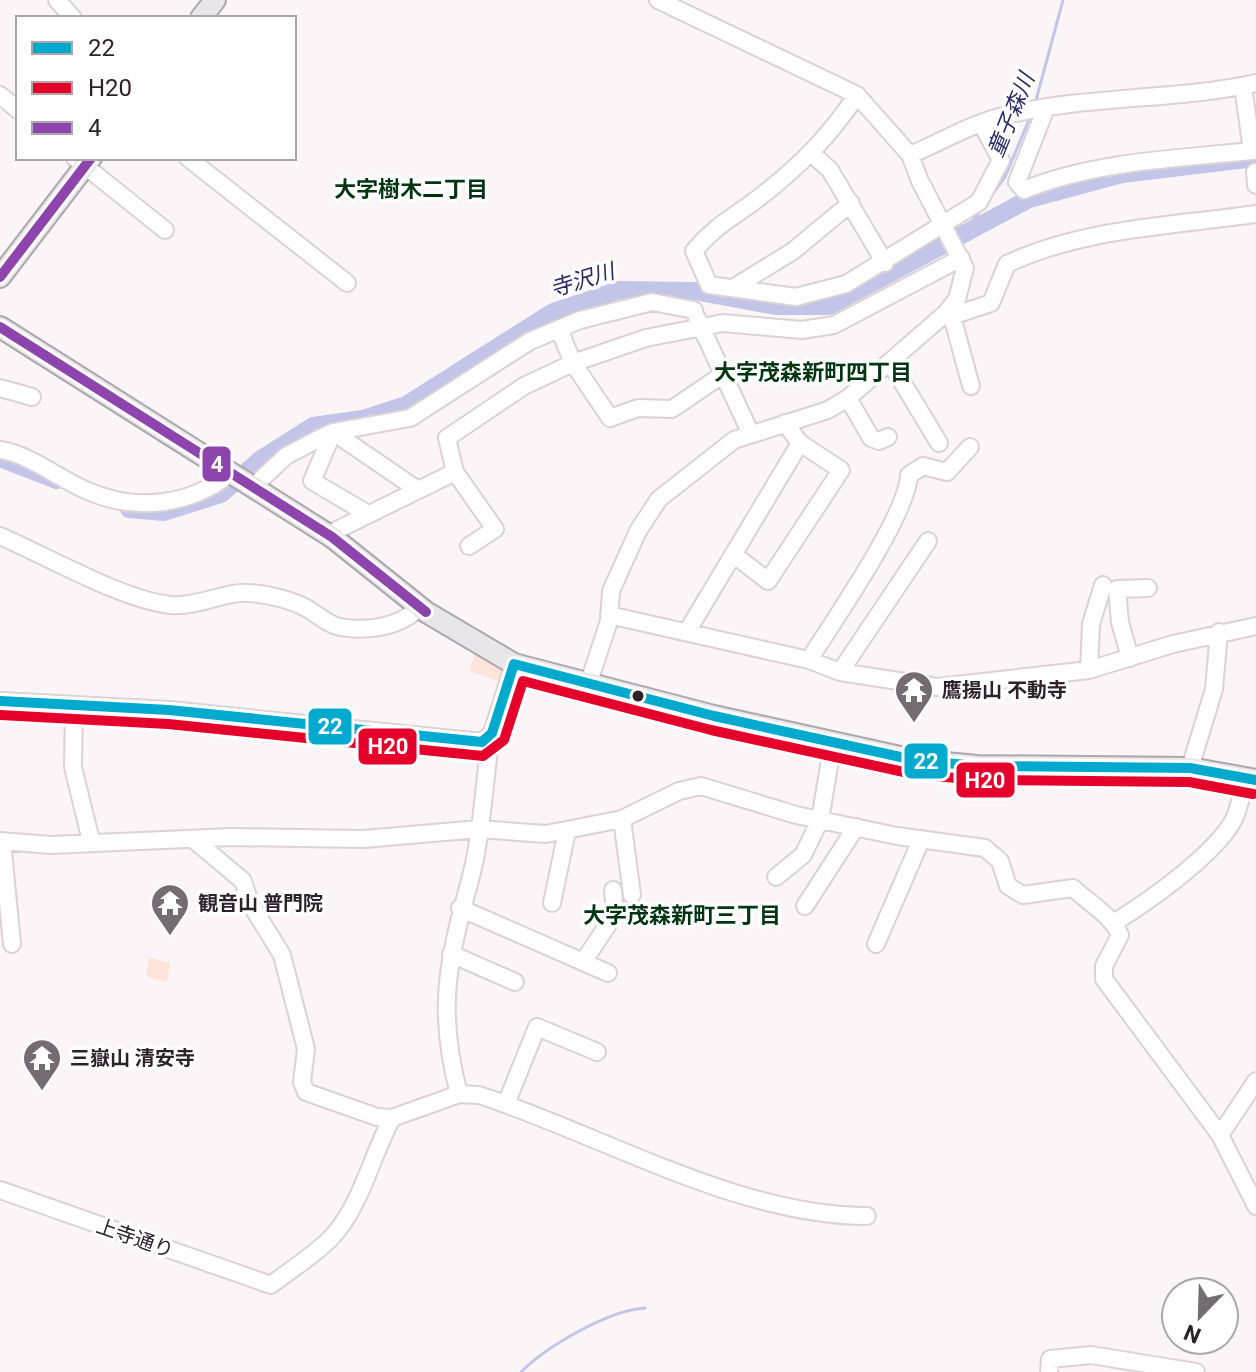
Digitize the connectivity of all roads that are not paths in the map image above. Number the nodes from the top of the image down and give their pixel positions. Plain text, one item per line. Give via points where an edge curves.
1 (57, 0) edge
2 (215, 0) edge
3 (658, 0) edge
4 (71, 16) edge
5 (203, 16) edge
6 (1249, 84) edge
7 (0, 95) edge
8 (857, 95) junction
9 (16, 108) edge
10 (1038, 110) junction
11 (982, 125) junction
12 (812, 154) junction
13 (910, 155) junction
14 (191, 160) edge
15 (84, 161) edge
16 (851, 203) junction
17 (1256, 214) edge
18 (946, 229) junction
19 (165, 230) dead end
20 (960, 255) junction
21 (885, 263) junction
22 (0, 277) edge
23 (347, 283) dead end
24 (708, 287) junction
25 (733, 288) junction
26 (695, 308) junction
27 (949, 314) junction
28 (0, 327) edge
29 (700, 328) junction
30 (559, 329) junction
31 (890, 362) junction
32 (573, 363) junction
33 (722, 375) junction
34 (971, 386) dead end
35 (0, 388) edge
36 (32, 397) dead end
37 (848, 398) junction
38 (785, 423) junction
39 (333, 432) junction
40 (750, 432) junction
41 (888, 437) dead end
42 (800, 443) junction
43 (939, 443) dead end
44 (970, 447) dead end
45 (0, 450) edge
46 (455, 472) junction
47 (242, 480) junction
48 (418, 490) junction
49 (368, 514) junction
50 (0, 536) edge
51 (332, 537) junction
52 (928, 541) dead end
53 (469, 546) dead end
54 (733, 554) junction
55 (1103, 585) dead end
56 (1148, 588) dead end
57 (420, 606) junction
58 (609, 615) junction
59 (1256, 626) edge
60 (688, 630) junction
61 (1219, 632) junction
62 (1130, 658) junction
63 (809, 660) junction
64 (514, 664) junction
65 (1089, 670) junction
66 (840, 672) junction
67 (588, 685) junction
68 (0, 701) edge
69 (74, 706) junction
70 (486, 741) junction
71 (833, 742) junction
72 (1190, 768) junction
73 (1251, 778) edge
74 (622, 819) junction
75 (820, 820) junction
76 (856, 827) junction
77 (479, 829) junction
78 (567, 831) junction
79 (193, 839) junction
80 (921, 840) junction
81 (1, 841) edge
82 (91, 841) junction
83 (776, 877) dead end
84 (613, 890) dead end
85 (632, 895) dead end
86 (552, 903) dead end
87 (805, 906) dead end
88 (460, 908) junction
89 (1115, 922) junction
90 (12, 944) dead end
91 (876, 944) dead end
92 (451, 954) junction
93 (583, 962) junction
94 (608, 973) dead end
95 (515, 982) dead end
96 (597, 1052) dead end
97 (1256, 1081) edge
98 (459, 1094) junction
99 (506, 1104) junction
100 (392, 1118) junction
101 (1220, 1135) junction
102 (0, 1190) edge
103 (1256, 1206) edge
104 (867, 1216) dead end
105 (1049, 1372) edge
106 (1196, 1372) edge

1 - 4 street
2 - 5 main road
3 - 8 street
6 - 10 street
6 - 10 street via 1252,151 1118,166 1024,190 1017,182
7 - 9 street
8 - 12 street
8 - 13 street
10 - 11 street
11 - 13 street
11 - 18 street via 1001,160 979,202
12 - 16 street via 830,170
12 - 24 street via 715,226 694,251
13 - 18 street
14 - 23 street
15 - 19 street
15 - 22 main road
16 - 21 street
16 - 25 street via 793,251
17 - 27 street via 1039,249 1007,264 991,303
18 - 20 street
18 - 21 street
20 - 27 street via 965,268
20 - 29 street via 834,325 802,330 723,323
21 - 25 street via 846,284 796,297
24 - 25 street
24 - 26 street
26 - 29 street
26 - 30 street via 652,302
27 - 31 street
27 - 34 street
28 - 47 main road
29 - 32 street via 646,338
29 - 33 street
30 - 32 street
30 - 39 street via 530,341 410,418
31 - 37 street
31 - 43 street
32 - 33 street via 610,418 638,408 672,409
32 - 46 street via 524,386 447,438
33 - 40 street
35 - 36 street
37 - 38 street
37 - 41 street via 871,438
38 - 40 street
38 - 42 street
39 - 47 street
39 - 48 street
39 - 49 street via 312,481
40 - 58 street via 659,499 611,591
42 - 54 street
42 - 54 street via 841,470 768,581
44 - 63 street via 947,472 923,466 909,475 908,492 895,518
45 - 47 street via 92,493 128,502 158,504
46 - 48 street
46 - 53 street via 495,529
47 - 51 main road
48 - 49 street
49 - 51 street
50 - 57 street via 120,590 170,605 207,603 247,592 305,607 337,627 359,629 396,624
51 - 57 main road
52 - 66 street
54 - 60 street
55 - 65 street via 1091,624
56 - 62 street via 1117,589
57 - 64 main road
58 - 60 street
58 - 67 street
59 - 61 street
60 - 63 street
61 - 62 street
61 - 72 street via 1214,689
62 - 65 street
63 - 66 street
64 - 67 main road
64 - 70 street
65 - 66 street via 937,687
67 - 71 main road
68 - 69 street
69 - 70 street via 169,710
69 - 82 street via 73,767
70 - 77 street
71 - 72 main road via 914,760 977,766
71 - 75 street
72 - 73 main road
73 - 89 street via 1234,820 1216,843
74 - 75 street via 701,786
74 - 78 street
74 - 85 street
75 - 76 street
75 - 83 street via 803,855
76 - 80 street
76 - 87 street
77 - 78 street
77 - 79 street via 364,839
77 - 88 street
78 - 86 street
79 - 82 street
79 - 100 street via 243,881 250,903 282,955 306,1049 306,1092
80 - 89 street via 985,848 1000,861 1008,886 1018,893 1073,888
80 - 91 street
81 - 82 street
81 - 90 street
84 - 93 street via 615,914
88 - 92 street
88 - 93 street
89 - 101 street via 1120,935 1104,966 1104,979
92 - 95 street
92 - 98 street via 445,1019
93 - 94 street
96 - 99 street via 537,1027
97 - 101 street
98 - 99 street
98 - 100 street
99 - 104 street via 748,1197 813,1213
100 - 102 street, 上寺通り via 359,1194 330,1239 271,1285
101 - 103 street
105 - 106 street via 1050,1359 1091,1355

